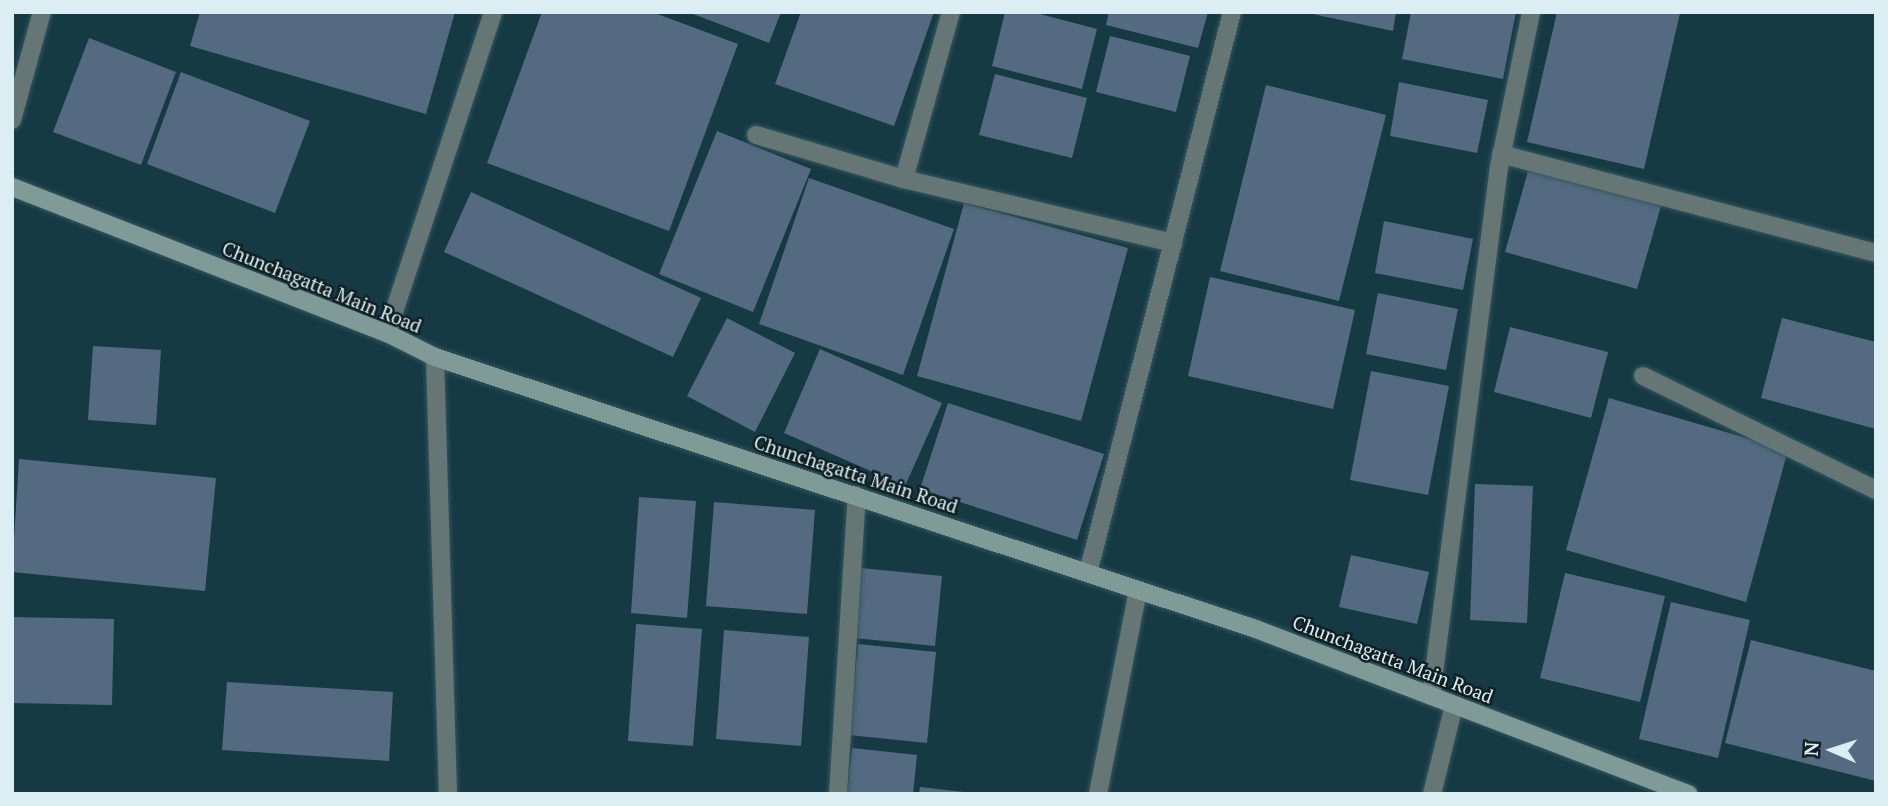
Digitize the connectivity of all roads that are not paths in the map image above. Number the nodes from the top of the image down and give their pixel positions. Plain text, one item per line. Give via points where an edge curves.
1 (42, 12) edge
2 (494, 12) edge
3 (951, 12) edge
4 (1232, 12) edge
5 (1531, 12) edge
6 (12, 120) edge
7 (756, 135) dead end
8 (1501, 155) junction
9 (904, 179) junction
10 (12, 187) edge
11 (1173, 243) junction
12 (1876, 253) edge
13 (387, 333) junction
14 (435, 356) junction
15 (1643, 376) dead end
16 (1876, 491) edge
17 (857, 496) junction
18 (1088, 573) junction
19 (1138, 590) junction
20 (1431, 696) junction
21 (1454, 705) junction
22 (449, 794) edge
23 (838, 794) edge
24 (1098, 794) edge
25 (1432, 794) edge
26 (1689, 794) edge

1 - 6 street
2 - 13 street
3 - 9 street
4 - 11 street
5 - 8 street
7 - 9 street
8 - 12 street
8 - 20 street
9 - 11 street
10 - 13 street, Chunchagatta Main Road
11 - 18 street
13 - 14 street, Chunchagatta Main Road
14 - 17 street, Chunchagatta Main Road
14 - 22 street
15 - 16 street
17 - 18 street, Chunchagatta Main Road
17 - 23 street
18 - 19 street, Chunchagatta Main Road
19 - 20 street, Chunchagatta Main Road
19 - 24 street
20 - 21 street, Chunchagatta Main Road
21 - 25 street
21 - 26 street, Chunchagatta Main Road

